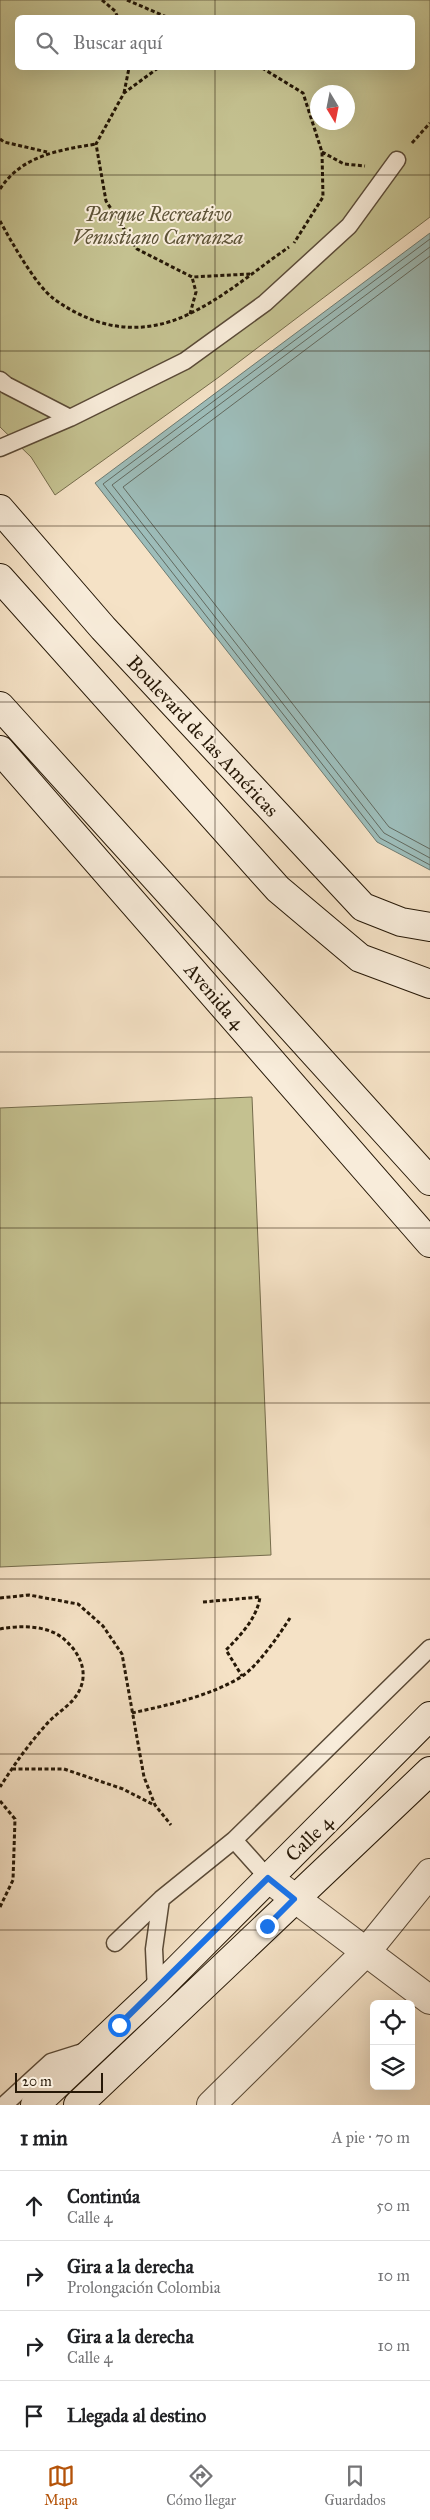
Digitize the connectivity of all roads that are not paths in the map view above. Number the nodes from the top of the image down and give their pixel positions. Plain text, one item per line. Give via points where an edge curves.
1 (397, 160) road end
2 (0, 380) edge
3 (70, 418) junction
4 (0, 448) edge
5 (0, 509) edge
6 (0, 578) edge
7 (0, 706) edge
8 (0, 750) edge
9 (430, 926) edge
10 (430, 984) edge
11 (430, 1181) edge
12 (430, 1243) edge
13 (430, 1648) edge
14 (430, 1716) edge
15 (430, 1771) edge
16 (234, 1840) junction
17 (430, 1873) edge
18 (268, 1878) junction
19 (161, 1899) junction
20 (294, 1899) junction
21 (115, 1943) dead end
22 (366, 1952) junction
23 (156, 1991) junction
24 (430, 2000) edge
25 (95, 2048) junction
26 (4, 2105) edge
27 (35, 2105) edge
28 (78, 2105) edge
29 (211, 2105) edge

1 - 3 lane via 349,226 265,303 185,361
2 - 3 lane
3 - 4 lane
5 - 9 main road, Boulevard de las Américas via 103,628 363,907 401,922
6 - 10 main road via 278,889 360,958
7 - 11 main road, Avenida 4
8 - 12 main road, Avenida 4
13 - 16 lane
14 - 18 main road, Calle 4
15 - 20 main road, Calle 4
16 - 18 lane
16 - 19 lane
17 - 22 main road
18 - 20 main road
18 - 23 main road, Calle 4
19 - 21 lane
19 - 23 lane via 154,1948
20 - 22 main road
20 - 28 main road, Calle 4
22 - 24 main road
22 - 29 main road
23 - 25 main road, Calle 4
25 - 26 lane via 51,2062
25 - 27 main road, Calle 4

